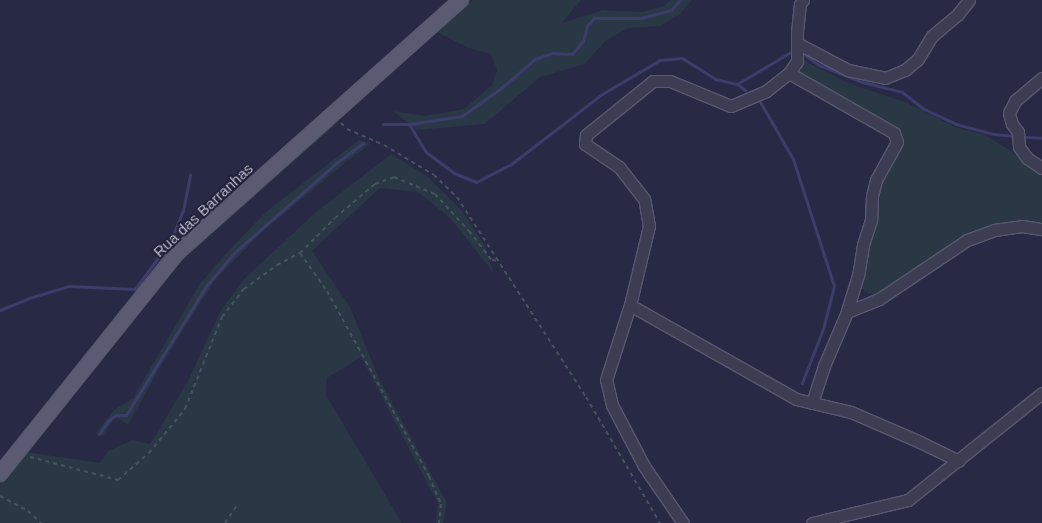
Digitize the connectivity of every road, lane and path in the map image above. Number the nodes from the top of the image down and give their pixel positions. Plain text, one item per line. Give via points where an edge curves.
1 (462, 0) edge
2 (803, 0) edge
3 (969, 0) edge
4 (797, 43) junction
5 (789, 72) junction
6 (1042, 78) edge
7 (332, 115) junction
8 (1042, 168) edge
9 (1042, 229) edge
10 (300, 253) junction
11 (500, 261) junction
12 (630, 305) junction
13 (847, 312) junction
14 (1042, 393) edge
15 (812, 403) junction
16 (16, 453) junction
17 (959, 461) junction
18 (0, 474) edge
19 (0, 496) edge
20 (236, 505) dead end
21 (41, 523) edge
22 (225, 523) edge
23 (439, 523) edge
24 (660, 523) edge
25 (683, 523) edge
26 (812, 523) edge

1 - 7 main road, Rua das Barranhas
2 - 4 lane
3 - 4 lane via 932,36 918,59 905,70 885,78 848,70
4 - 5 lane via 798,61
5 - 12 lane via 766,91 731,106 670,81 653,81 586,135 585,144 619,168 644,198 649,226
5 - 13 lane via 894,133 897,142 876,180 871,220
6 - 8 lane via 1015,101 1009,112 1018,132 1019,147 1027,158
7 - 11 path via 347,129 384,145 434,175 457,197
7 - 16 main road, Rua das Barranhas via 178,252
9 - 13 lane via 1022,226 994,230 967,240 879,299
10 - 11 path via 376,184 394,177 435,194 492,260
10 - 16 path via 244,289 222,317 185,409 149,454 118,480
10 - 23 path via 327,291 429,476 441,504
11 - 24 path via 586,397
12 - 15 lane via 796,399
12 - 25 lane via 606,380 612,405 644,466
13 - 15 lane
14 - 17 lane
15 - 17 lane via 851,412
16 - 18 main road, Rua das Barranhas
17 - 26 lane via 908,500
19 - 21 path via 28,511
20 - 22 path

